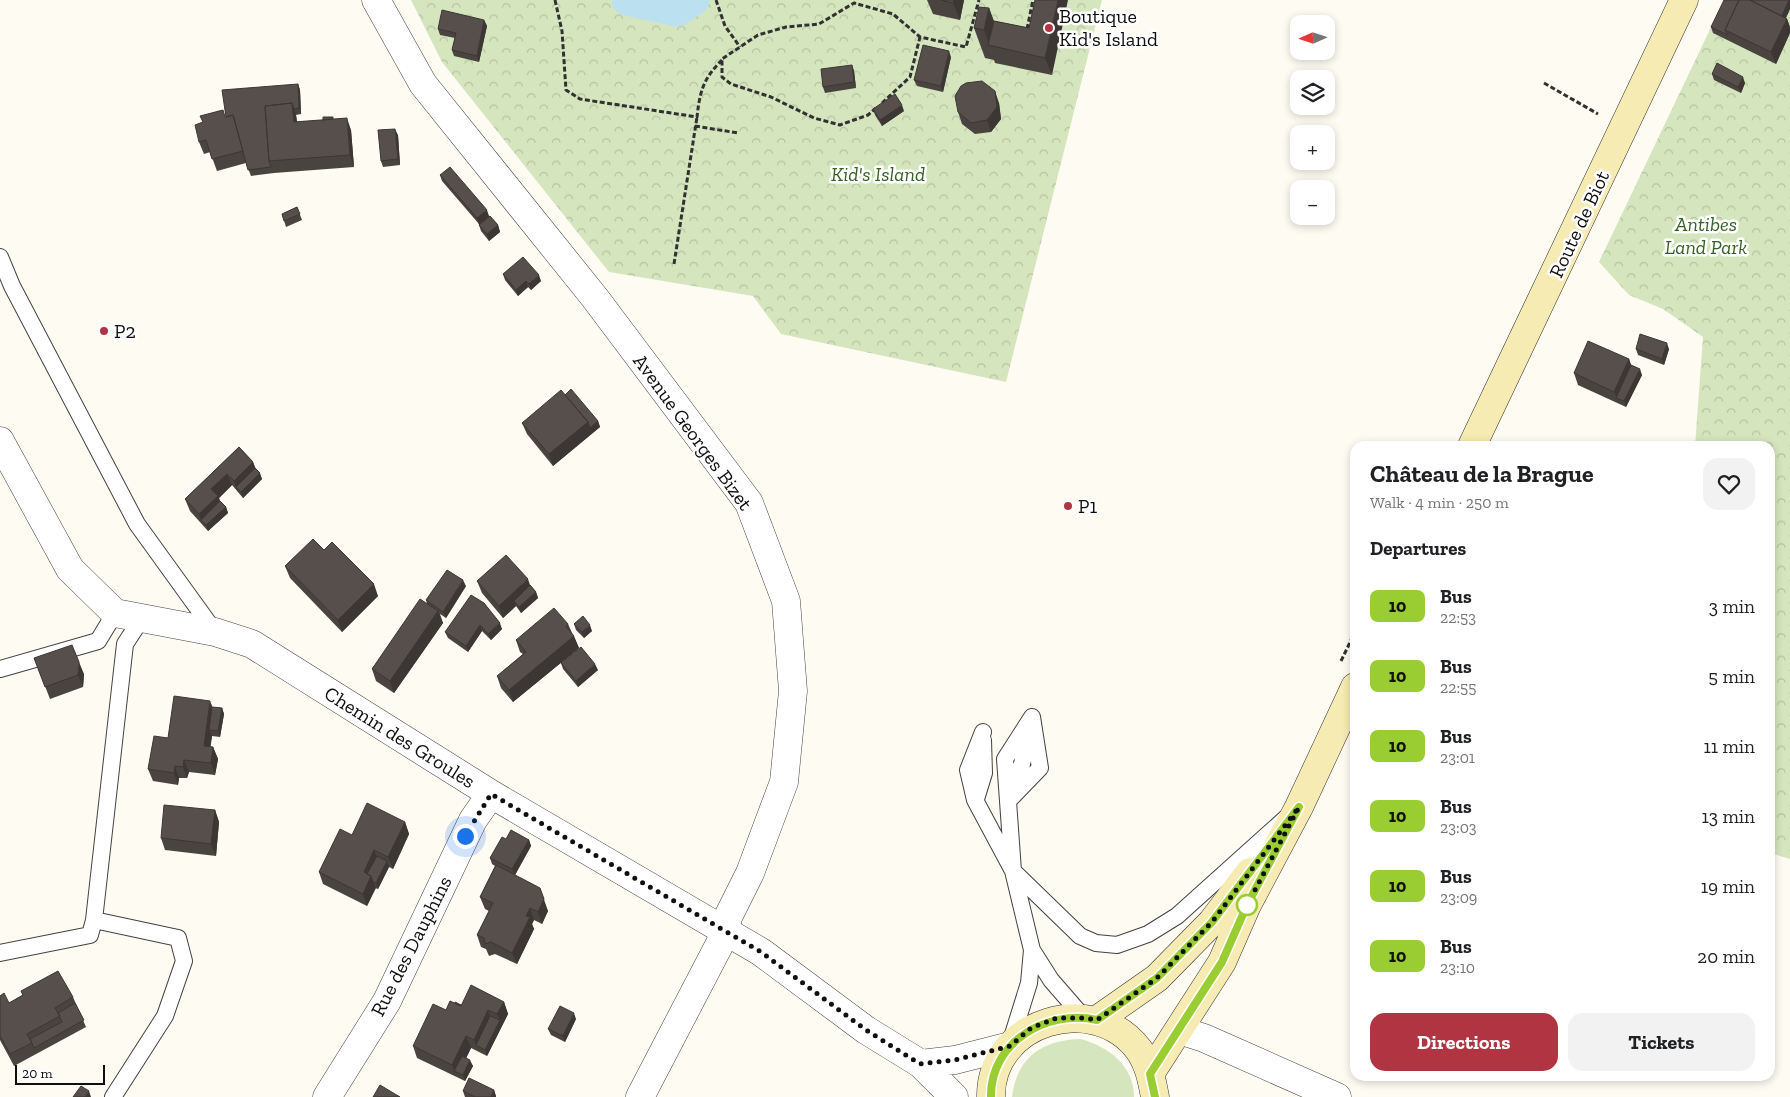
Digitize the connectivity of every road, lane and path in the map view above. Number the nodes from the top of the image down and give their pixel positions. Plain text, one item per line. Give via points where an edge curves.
1 (376, 0) edge
2 (555, 0) edge
3 (716, 0) edge
4 (979, 0) edge
5 (1033, 0) edge
6 (1684, 0) edge
7 (854, 2) edge
8 (1033, 7) junction
9 (1038, 8) edge
10 (1058, 12) edge
11 (972, 26) junction
12 (1120, 26) dead end
13 (981, 27) edge
14 (1025, 36) edge
15 (920, 37) junction
16 (740, 47) junction
17 (722, 60) junction
18 (1544, 83) dead end
19 (696, 117) junction
20 (695, 126) junction
21 (738, 133) dead end
22 (1618, 142) junction
23 (0, 257) edge
24 (674, 264) dead end
25 (0, 441) edge
26 (1474, 441) edge
27 (115, 614) junction
28 (142, 618) junction
29 (215, 632) junction
30 (0, 669) edge
31 (1350, 698) edge
32 (983, 732) dead end
33 (491, 794) junction
34 (1008, 801) junction
35 (1299, 807) junction
36 (1013, 871) junction
37 (94, 920) junction
38 (726, 932) junction
39 (1032, 950) junction
40 (0, 953) edge
41 (1090, 1019) junction
42 (1179, 1030) junction
43 (1010, 1046) junction
44 (920, 1064) junction
45 (1152, 1085) edge
46 (112, 1097) edge
47 (327, 1097) edge
48 (640, 1097) edge
49 (954, 1097) edge
50 (991, 1097) edge
51 (1337, 1097) edge

1 - 38 street, Avenue Georges Bizet via 423,84 595,298 749,503 776,574 786,601 793,691 784,782 750,874 728,917
2 - 19 path via 562,30 566,90 580,99
3 - 16 path via 725,26
4 - 11 path
5 - 8 path
6 - 22 main road, Route de Biot
7 - 15 path via 893,14
7 - 16 path via 819,24 786,26 758,35
8 - 9 path
8 - 14 path
10 - 12 path
11 - 13 path
11 - 15 path via 966,47
15 - 17 path via 910,77 868,115 840,126 731,84 722,77
16 - 17 path
17 - 19 path via 708,74 699,93
18 - 22 path via 1598,113 1591,133
19 - 20 path
20 - 21 path
20 - 24 path
22 - 26 main road, Route de Biot
23 - 29 lane via 12,286 137,524
25 - 27 street via 70,569
27 - 28 street, Chemin des Groules
27 - 30 lane via 98,641
28 - 29 street, Chemin des Groules
28 - 37 lane via 125,644
29 - 33 street, Chemin des Groules via 252,644
31 - 35 main road
32 - 36 lane via 984,773 975,800
33 - 38 street, Chemin des Groules
33 - 47 street, Rue des Dauphins via 473,820 386,1001
34 - 34 lane via 1005,759 1032,717 1040,768
34 - 36 lane
35 - 36 lane via 1177,916 1148,934 1117,945 1096,943 1080,936
35 - 41 main road via 1212,922 1157,978
35 - 42 main road via 1247,905 1222,962
36 - 39 lane
37 - 40 lane via 90,935
37 - 46 lane via 178,938 184,961 164,1016
38 - 44 street, Chemin des Groules via 761,952 866,1030
38 - 48 street, Avenue Georges Bizet
39 - 41 lane via 1051,980
39 - 43 lane via 1029,983
41 - 43 main road via 1057,1018 1031,1028
41 - 45 main road via 1120,1032 1138,1050
42 - 45 main road
42 - 51 street
43 - 44 street via 955,1060
43 - 50 main road via 997,1066
44 - 49 street, Chemin des Groules

